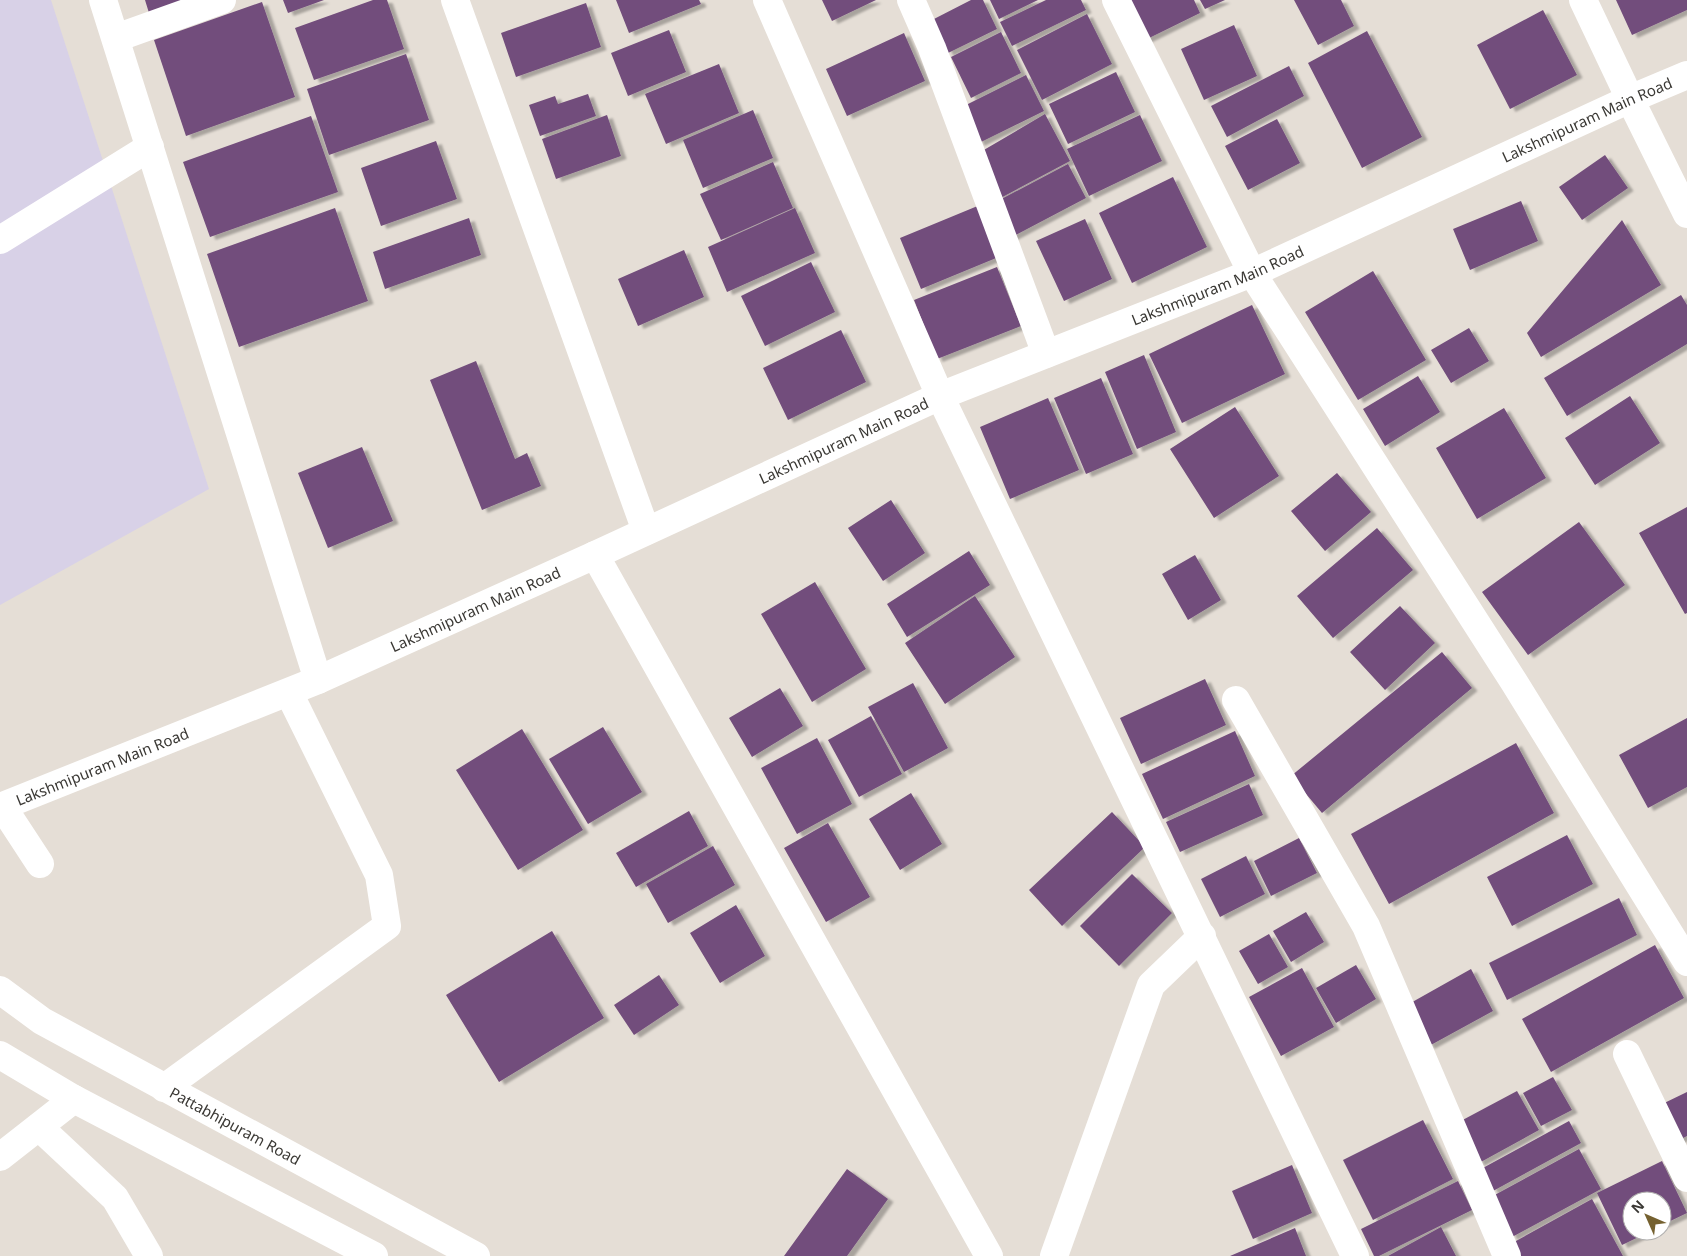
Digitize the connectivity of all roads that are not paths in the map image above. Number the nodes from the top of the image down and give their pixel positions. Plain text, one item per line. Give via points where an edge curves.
1 (103, 0) edge
2 (222, 0) edge
3 (455, 0) edge
4 (767, 0) edge
5 (911, 0) edge
6 (1116, 0) edge
7 (1583, 0) edge
8 (116, 38) junction
9 (1687, 75) edge
10 (1630, 99) junction
11 (150, 147) junction
12 (1687, 214) edge
13 (0, 240) edge
14 (1252, 273) junction
15 (1046, 354) junction
16 (940, 396) junction
17 (646, 531) junction
18 (595, 556) junction
19 (318, 680) junction
20 (289, 693) junction
21 (1236, 700) dead end
22 (1, 807) edge
23 (40, 864) dead end
24 (1202, 936) junction
25 (1687, 962) edge
26 (0, 990) edge
27 (1627, 1054) dead end
28 (0, 1055) edge
29 (164, 1088) junction
30 (74, 1098) junction
31 (39, 1127) junction
32 (0, 1157) edge
33 (1687, 1178) edge
34 (149, 1256) edge
35 (374, 1256) edge
36 (476, 1256) edge
37 (989, 1256) edge
38 (1054, 1256) edge
39 (1355, 1256) edge
40 (1507, 1256) edge

1 - 8 street
2 - 8 street
3 - 17 street
4 - 16 street
5 - 15 street via 932,48
6 - 14 street
7 - 10 street
8 - 11 street
9 - 10 street, Lakshmipuram Main Road
10 - 12 street
10 - 14 street, Lakshmipuram Main Road
11 - 13 street
11 - 19 street
14 - 15 street, Lakshmipuram Main Road
14 - 25 street via 1514,682
15 - 16 street, Lakshmipuram Main Road
16 - 17 street, Lakshmipuram Main Road
16 - 24 street
17 - 18 street, Lakshmipuram Main Road
18 - 19 street, Lakshmipuram Main Road
18 - 37 street
19 - 20 street, Lakshmipuram Main Road
20 - 22 street, Lakshmipuram Main Road
20 - 29 street via 379,875 386,926
21 - 40 street via 1366,926
22 - 23 street
24 - 38 street via 1151,985
24 - 39 street
26 - 29 street, Pattabhipuram Road via 42,1020
27 - 33 street
28 - 30 street
29 - 36 street, Pattabhipuram Road
30 - 31 street
30 - 35 street
31 - 32 street
31 - 34 street via 115,1198

